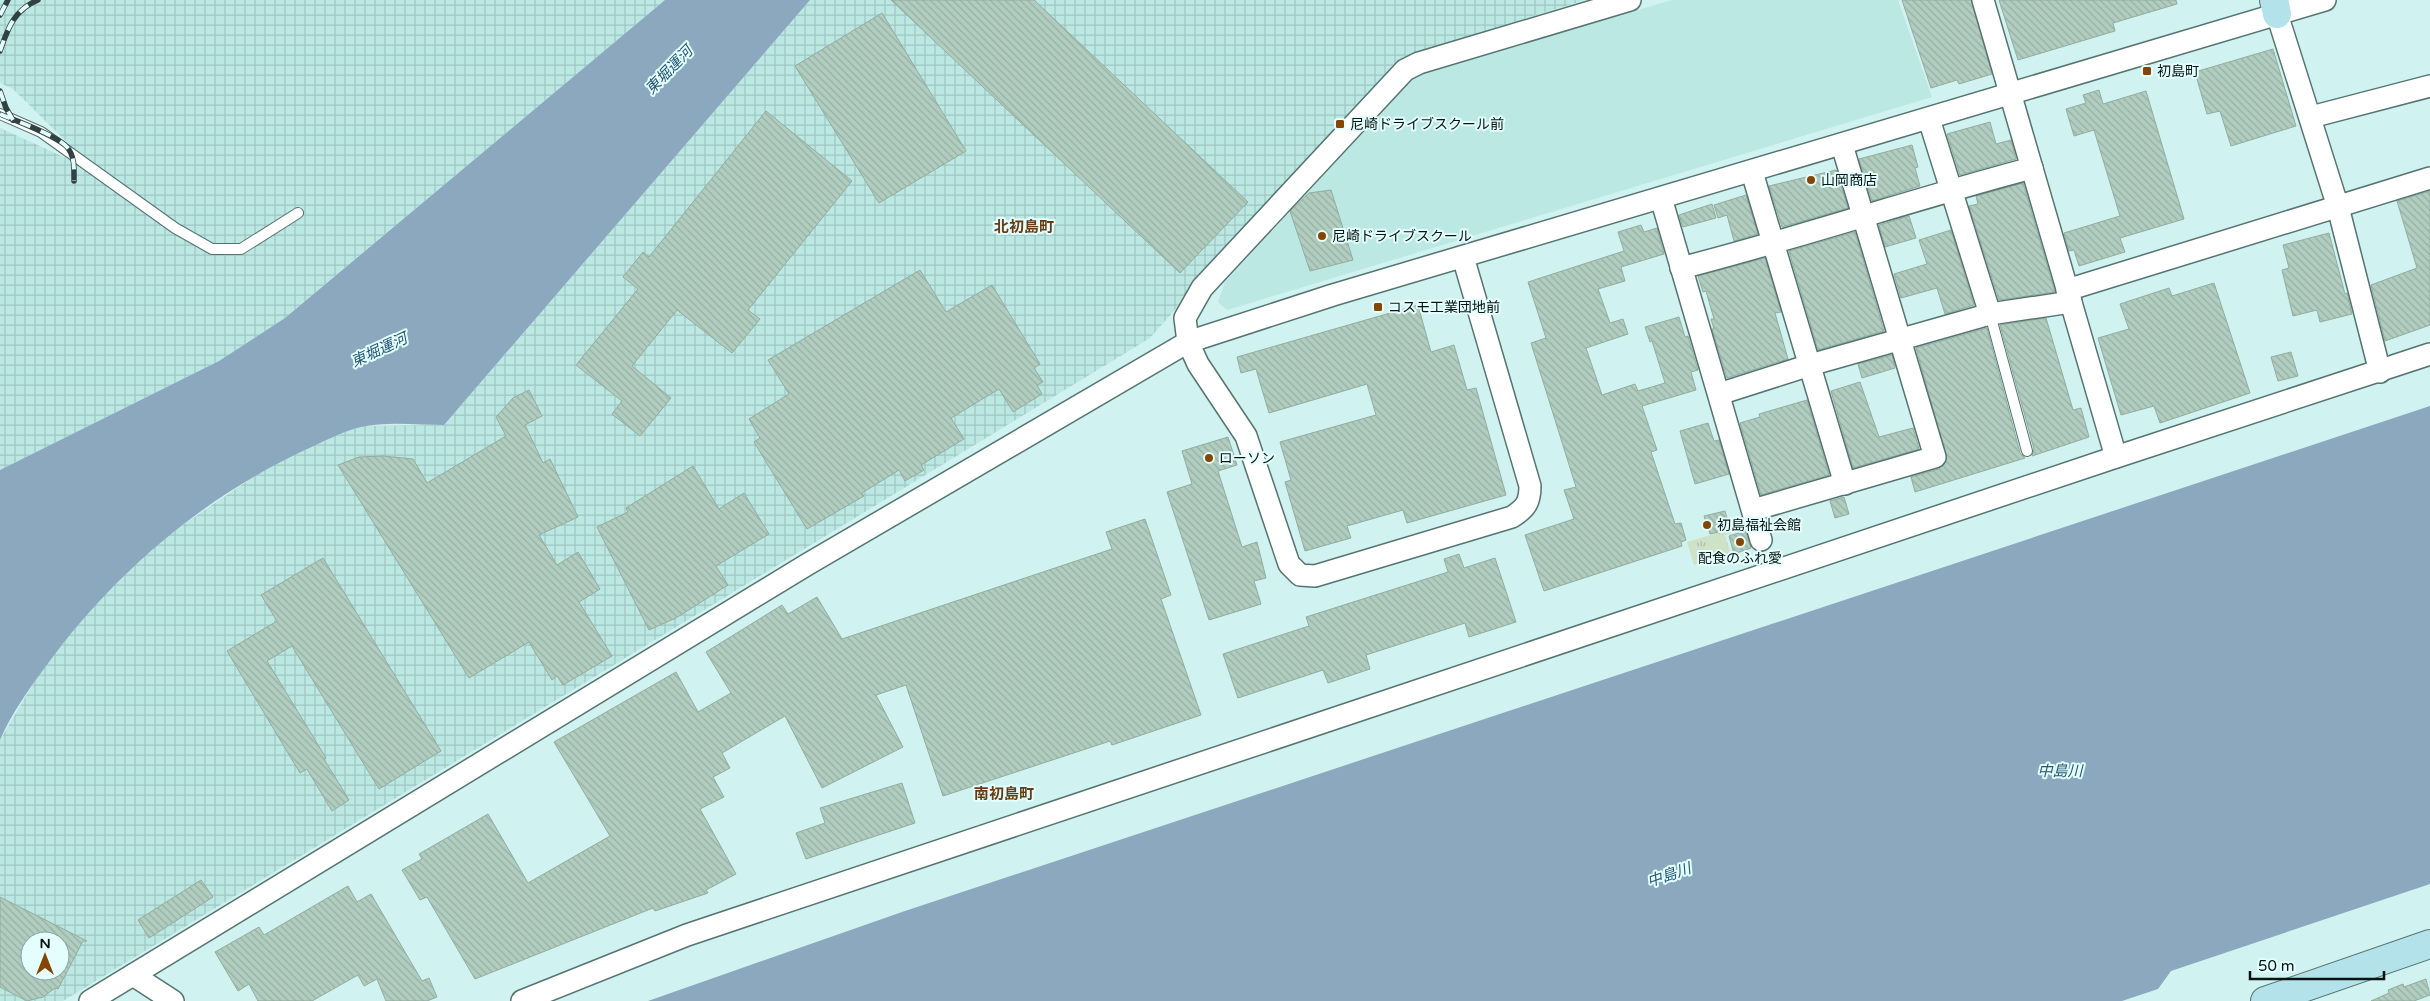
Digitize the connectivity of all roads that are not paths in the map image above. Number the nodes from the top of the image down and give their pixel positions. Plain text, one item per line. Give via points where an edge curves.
1 (1630, 0) edge
2 (1983, 0) edge
3 (2325, 0) edge
4 (2276, 7) edge
5 (2430, 86) edge
6 (2011, 94) junction
7 (0, 114) edge
8 (2311, 117) junction
9 (1929, 119) junction
10 (1842, 145) junction
11 (2032, 168) junction
12 (1752, 172) junction
13 (2430, 178) edge
14 (1950, 189) junction
15 (1660, 198) junction
16 (2338, 207) junction
17 (298, 213) dead end
18 (1864, 217) junction
19 (1775, 244) junction
20 (1462, 257) junction
21 (1681, 268) junction
22 (2069, 296) junction
23 (1990, 314) junction
24 (1900, 339) junction
25 (1188, 342) junction
26 (2430, 354) edge
27 (1810, 365) junction
28 (2380, 372) junction
29 (1718, 394) junction
30 (2027, 451) dead end
31 (2116, 456) junction
32 (1845, 484) junction
33 (1753, 510) junction
34 (1761, 540) dead end
35 (2430, 944) edge
36 (133, 975) junction
37 (90, 1001) edge
38 (173, 1001) edge
39 (522, 1001) edge
40 (2265, 1001) edge

1 - 25 street via 1419,63 1405,70 1202,288 1185,318
2 - 6 street
3 - 4 street
4 - 6 street
4 - 8 street
5 - 8 street
6 - 9 street
6 - 11 street
7 - 17 lane via 41,132 175,228 212,249 240,249
8 - 16 street
9 - 10 street
9 - 14 street
10 - 12 street
10 - 18 street
11 - 14 street
11 - 22 street
12 - 15 street
12 - 19 street
13 - 16 street
14 - 18 street
14 - 23 street
15 - 20 street
15 - 21 street
16 - 22 street
16 - 28 street
18 - 19 street
18 - 24 street
19 - 21 street
19 - 27 street
20 - 25 street
20 - 25 street via 1530,486 1530,498 1524,509 1512,517 1315,576 1300,575 1289,564 1246,436 1198,364
21 - 29 street
22 - 23 street
22 - 31 street
23 - 24 street
23 - 30 lane
24 - 27 street
24 - 32 street via 1935,457
25 - 36 street via 808,564
26 - 28 street
27 - 29 street
27 - 32 street
28 - 31 street
29 - 33 street
31 - 39 street via 697,932
32 - 33 street
33 - 34 street
35 - 40 street
36 - 37 street
36 - 38 street

